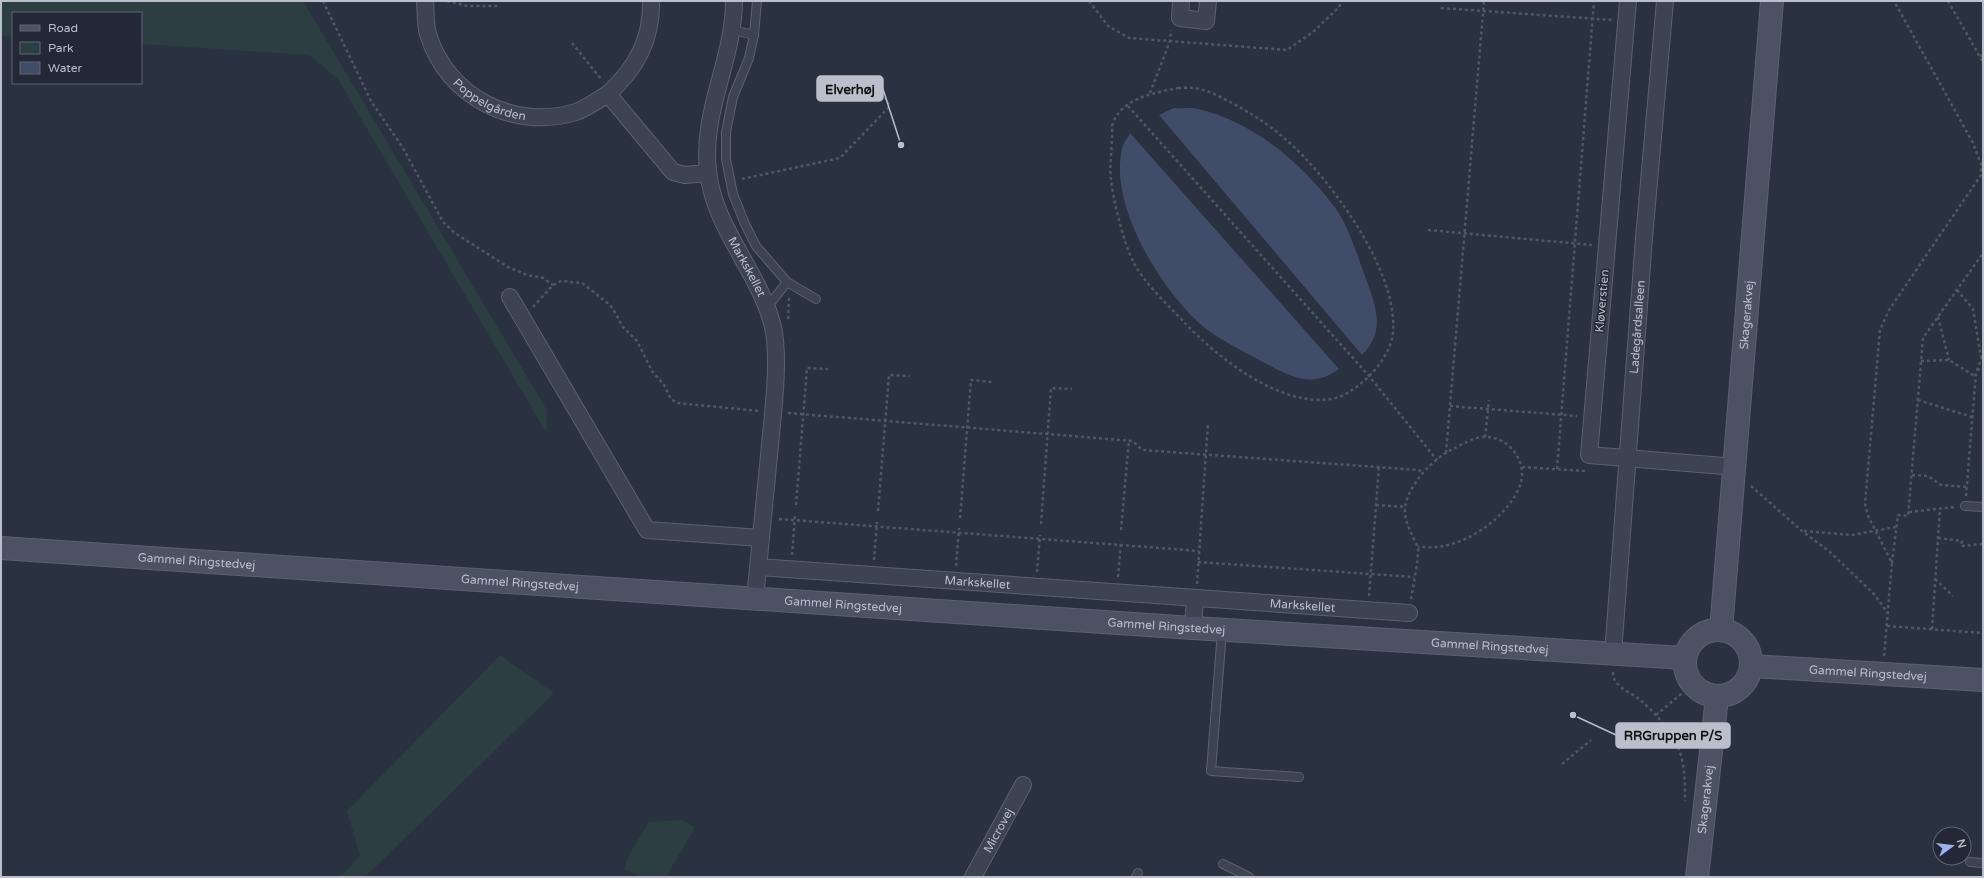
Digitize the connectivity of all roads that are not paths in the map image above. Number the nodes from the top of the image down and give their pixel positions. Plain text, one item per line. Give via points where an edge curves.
1 (425, 1) edge
2 (651, 1) edge
3 (734, 1) edge
4 (757, 1) edge
5 (1181, 1) edge
6 (1208, 1) edge
7 (1628, 1) edge
8 (1665, 1) edge
9 (1772, 1) edge
10 (732, 30) junction
11 (754, 35) junction
12 (610, 93) junction
13 (708, 173) junction
14 (787, 282) junction
15 (510, 297) dead end
16 (816, 299) dead end
17 (766, 304) junction
18 (1627, 458) junction
19 (1734, 476) junction
20 (1965, 506) road end
21 (1983, 508) edge
22 (761, 538) junction
23 (1, 548) edge
24 (759, 567) junction
25 (1196, 598) junction
26 (755, 599) junction
27 (1410, 613) road end
28 (1193, 628) junction
29 (1222, 630) junction
30 (1721, 630) junction
31 (1613, 654) junction
32 (1685, 658) junction
33 (1752, 666) junction
34 (1983, 680) edge
35 (1717, 697) junction
36 (1299, 777) dead end
37 (1023, 785) dead end
38 (1972, 862) edge
39 (1983, 863) edge
40 (1223, 864) dead end
41 (973, 877) edge
42 (1249, 877) edge
43 (1697, 877) edge

1 - 12 street, Poppelgården via 427,34 440,64 464,91 499,112 547,118 577,111
2 - 12 street, Poppelgården via 651,19 642,52 626,77
3 - 10 street, Markskellet
4 - 11 lane
5 - 6 street via 1180,18 1206,21
7 - 18 street, Kløverstien via 1589,455
8 - 18 street, Ladegårdsalleen
9 - 19 street, Skagerakvej
10 - 11 lane
10 - 13 street, Markskellet via 711,112 707,142
11 - 14 lane via 749,58 733,97 726,132 729,182 744,224 756,246
12 - 13 street via 673,172 685,175
13 - 17 street, Markskellet via 722,220
14 - 16 lane
14 - 17 lane via 773,300
15 - 22 street via 648,530
17 - 22 street, Markskellet via 773,329 775,351 773,412
18 - 19 street, Kløverstien via 1724,466
18 - 31 street, Ladegårdsalleen
19 - 30 street, Skagerakvej
20 - 21 lane
22 - 24 street, Markskellet
23 - 26 street, Gammel Ringstedvej
24 - 25 street, Markskellet
24 - 26 street, Markskellet
25 - 27 street, Markskellet
25 - 28 street
26 - 28 street, Gammel Ringstedvej
28 - 29 street, Gammel Ringstedvej
29 - 31 street, Gammel Ringstedvej
29 - 36 lane via 1211,771
30 - 32 street via 1709,631 1698,637 1689,646
30 - 33 street via 1734,634 1744,642 1750,653
31 - 32 street, Gammel Ringstedvej
32 - 35 street via 1686,672 1692,685 1703,694
33 - 34 street, Gammel Ringstedvej
33 - 35 street via 1749,678 1741,689 1730,695
35 - 43 street, Skagerakvej
37 - 41 street, Microvej
38 - 39 lane
40 - 42 lane

